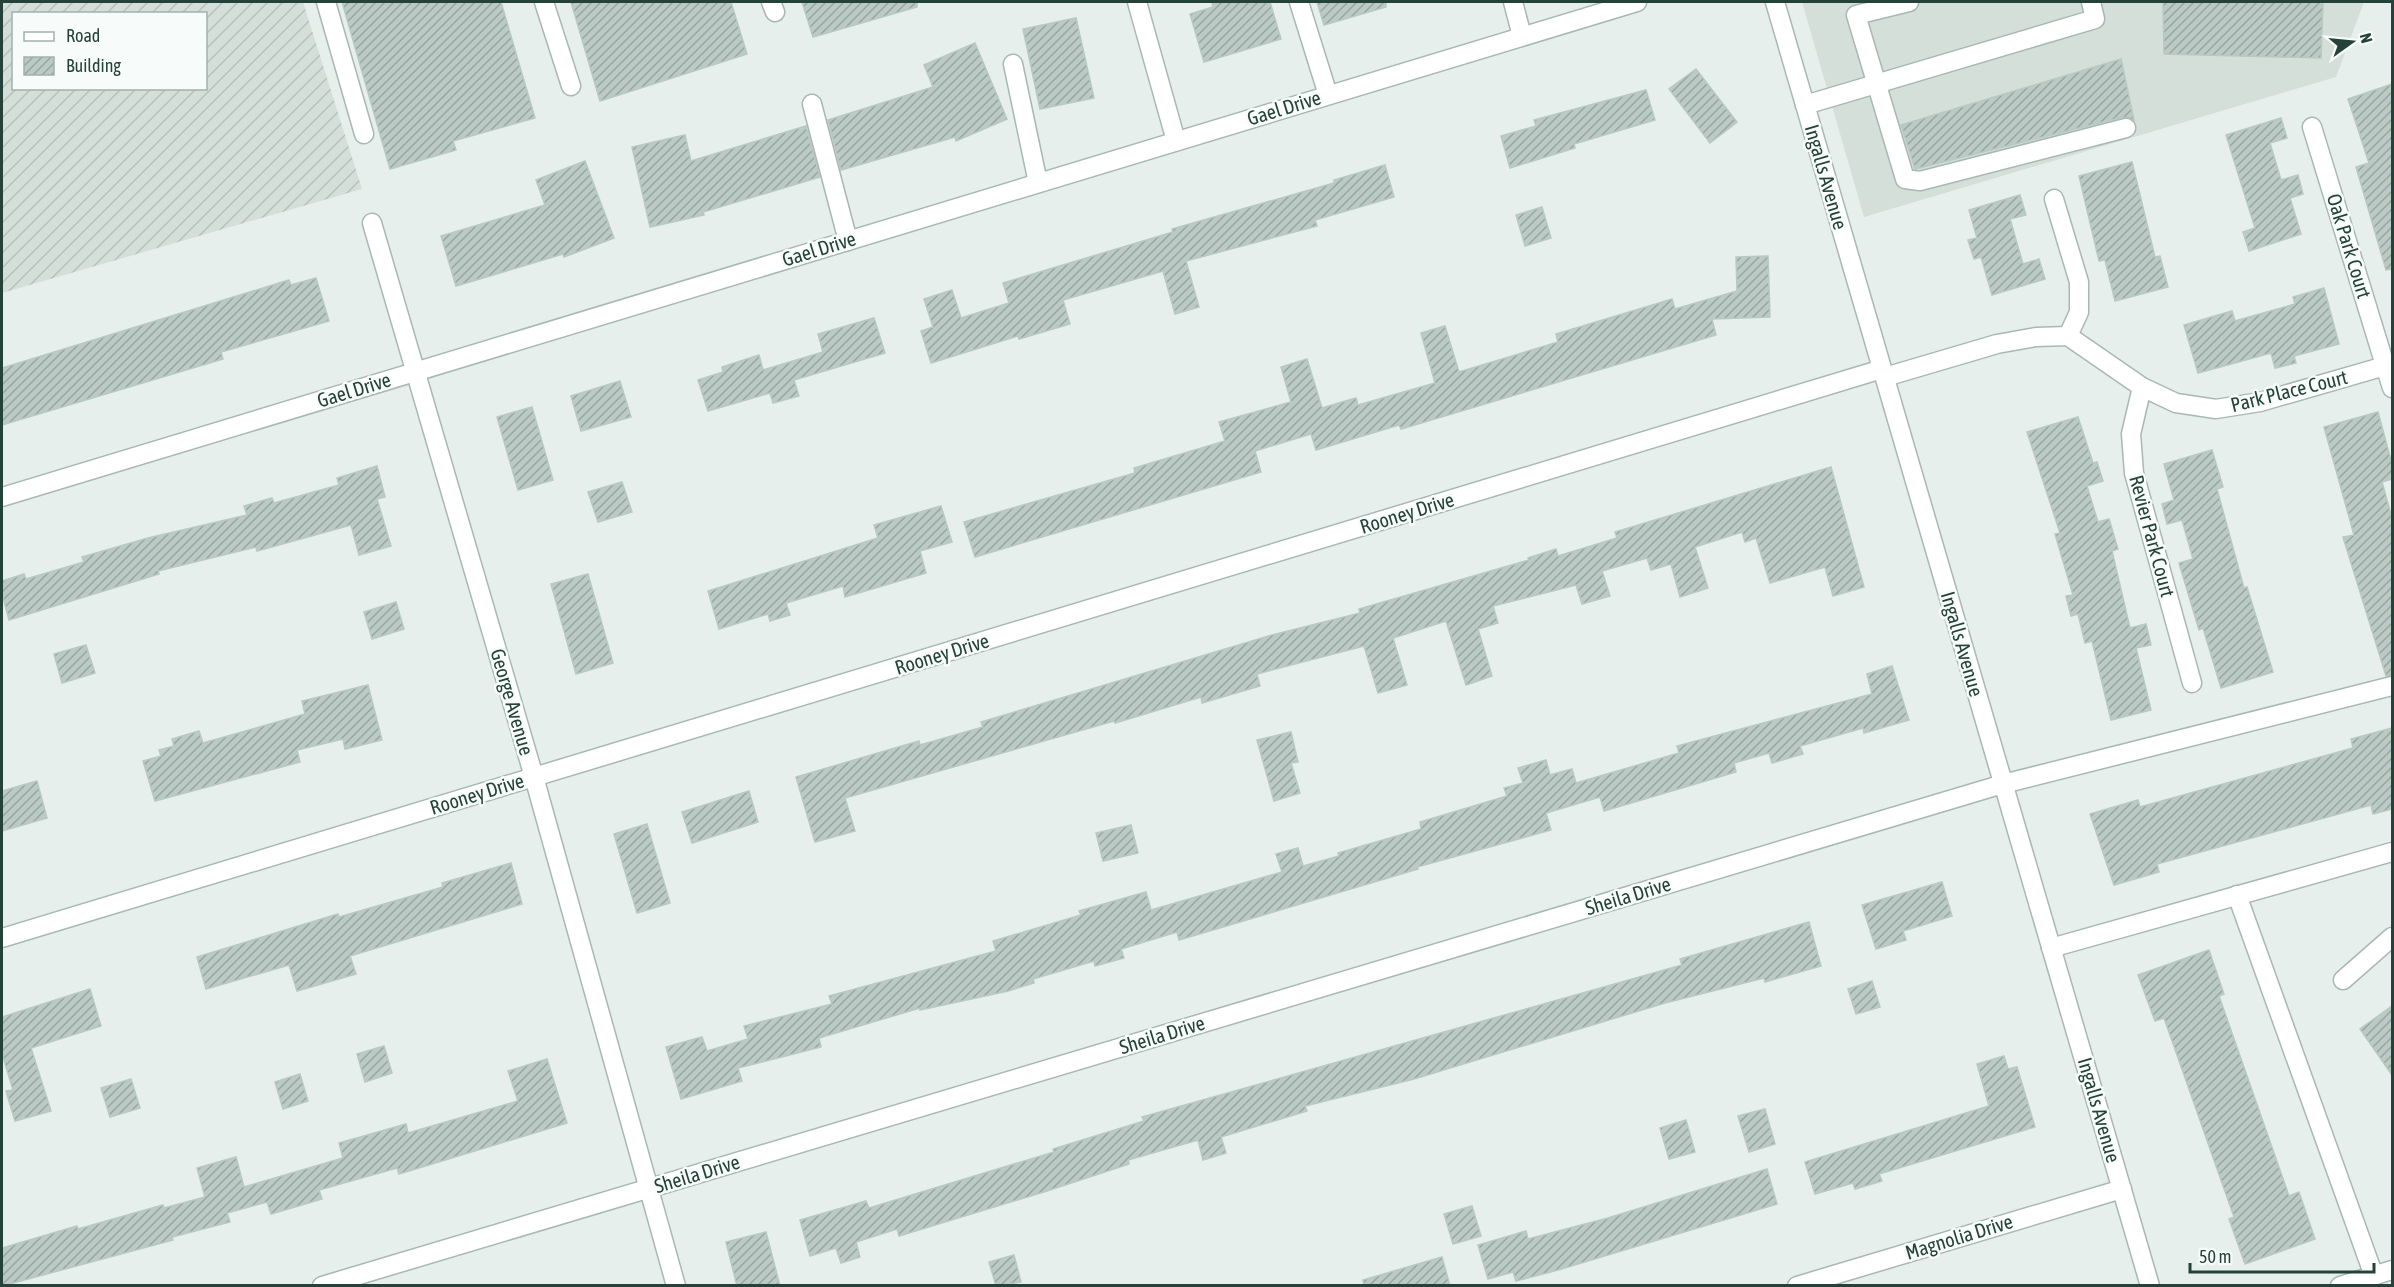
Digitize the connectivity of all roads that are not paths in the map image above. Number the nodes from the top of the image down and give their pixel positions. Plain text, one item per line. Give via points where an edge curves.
1 (326, 2) edge
2 (544, 2) edge
3 (1137, 2) edge
4 (1299, 2) edge
5 (1513, 2) edge
6 (1637, 2) edge
7 (1775, 2) edge
8 (1909, 2) edge
9 (2091, 2) edge
10 (1522, 36) junction
11 (1012, 64) dead end
12 (1875, 84) junction
13 (571, 86) dead end
14 (1328, 95) junction
15 (812, 104) dead end
16 (1805, 105) junction
17 (2312, 127) dead end
18 (2126, 128) dead end
19 (364, 135) dead end
20 (1176, 141) junction
21 (1038, 183) junction
22 (2054, 199) dead end
23 (372, 223) dead end
24 (848, 241) junction
25 (2068, 336) junction
26 (2389, 365) edge
27 (414, 372) junction
28 (1883, 373) junction
29 (2142, 387) junction
30 (2392, 388) edge
31 (2, 497) edge
32 (2192, 683) dead end
33 (2392, 686) edge
34 (534, 777) junction
35 (2003, 784) junction
36 (2392, 852) edge
37 (2237, 895) junction
38 (2392, 937) edge
39 (2, 938) edge
40 (2051, 948) junction
41 (2343, 980) dead end
42 (647, 1189) junction
43 (2122, 1189) junction
44 (2392, 1270) edge
45 (2374, 1276) junction
46 (321, 1286) edge
47 (676, 1286) edge
48 (1797, 1286) edge
49 (2150, 1286) edge
50 (2340, 1286) edge

1 - 19 street
2 - 13 street
3 - 20 street
4 - 14 street
5 - 10 street
6 - 10 street, Gael Drive
7 - 16 street, Ingalls Avenue
8 - 12 street via 1856,15
9 - 12 street via 2095,19
10 - 14 street, Gael Drive
11 - 21 street
12 - 16 street
12 - 18 street via 1905,179 1920,181
14 - 20 street, Gael Drive
15 - 24 street
16 - 28 street, Ingalls Avenue
17 - 26 street, Oak Park Court
20 - 21 street, Gael Drive
21 - 24 street, Gael Drive
22 - 25 street via 2079,282 2079,312
23 - 27 street, George Avenue
24 - 27 street, Gael Drive
25 - 28 street via 2036,337
25 - 29 street, Park Place Court
26 - 29 street, Park Place Court via 2260,402 2216,409 2176,403
26 - 30 street, Oak Park Court
27 - 31 street, Gael Drive
27 - 34 street, George Avenue
28 - 34 street, Rooney Drive
28 - 35 street, Ingalls Avenue
29 - 32 street, Revier Park Court via 2131,434 2134,473
33 - 35 street, Sheila Drive
34 - 39 street, Rooney Drive
34 - 42 street, George Avenue
35 - 40 street, Ingalls Avenue
35 - 42 street, Sheila Drive
36 - 37 street
37 - 40 street
37 - 45 street
38 - 41 street
40 - 43 street, Ingalls Avenue
42 - 46 street, Sheila Drive
42 - 47 street, George Avenue
43 - 48 street, Magnolia Drive
43 - 49 street, Ingalls Avenue
44 - 45 street
45 - 50 street

